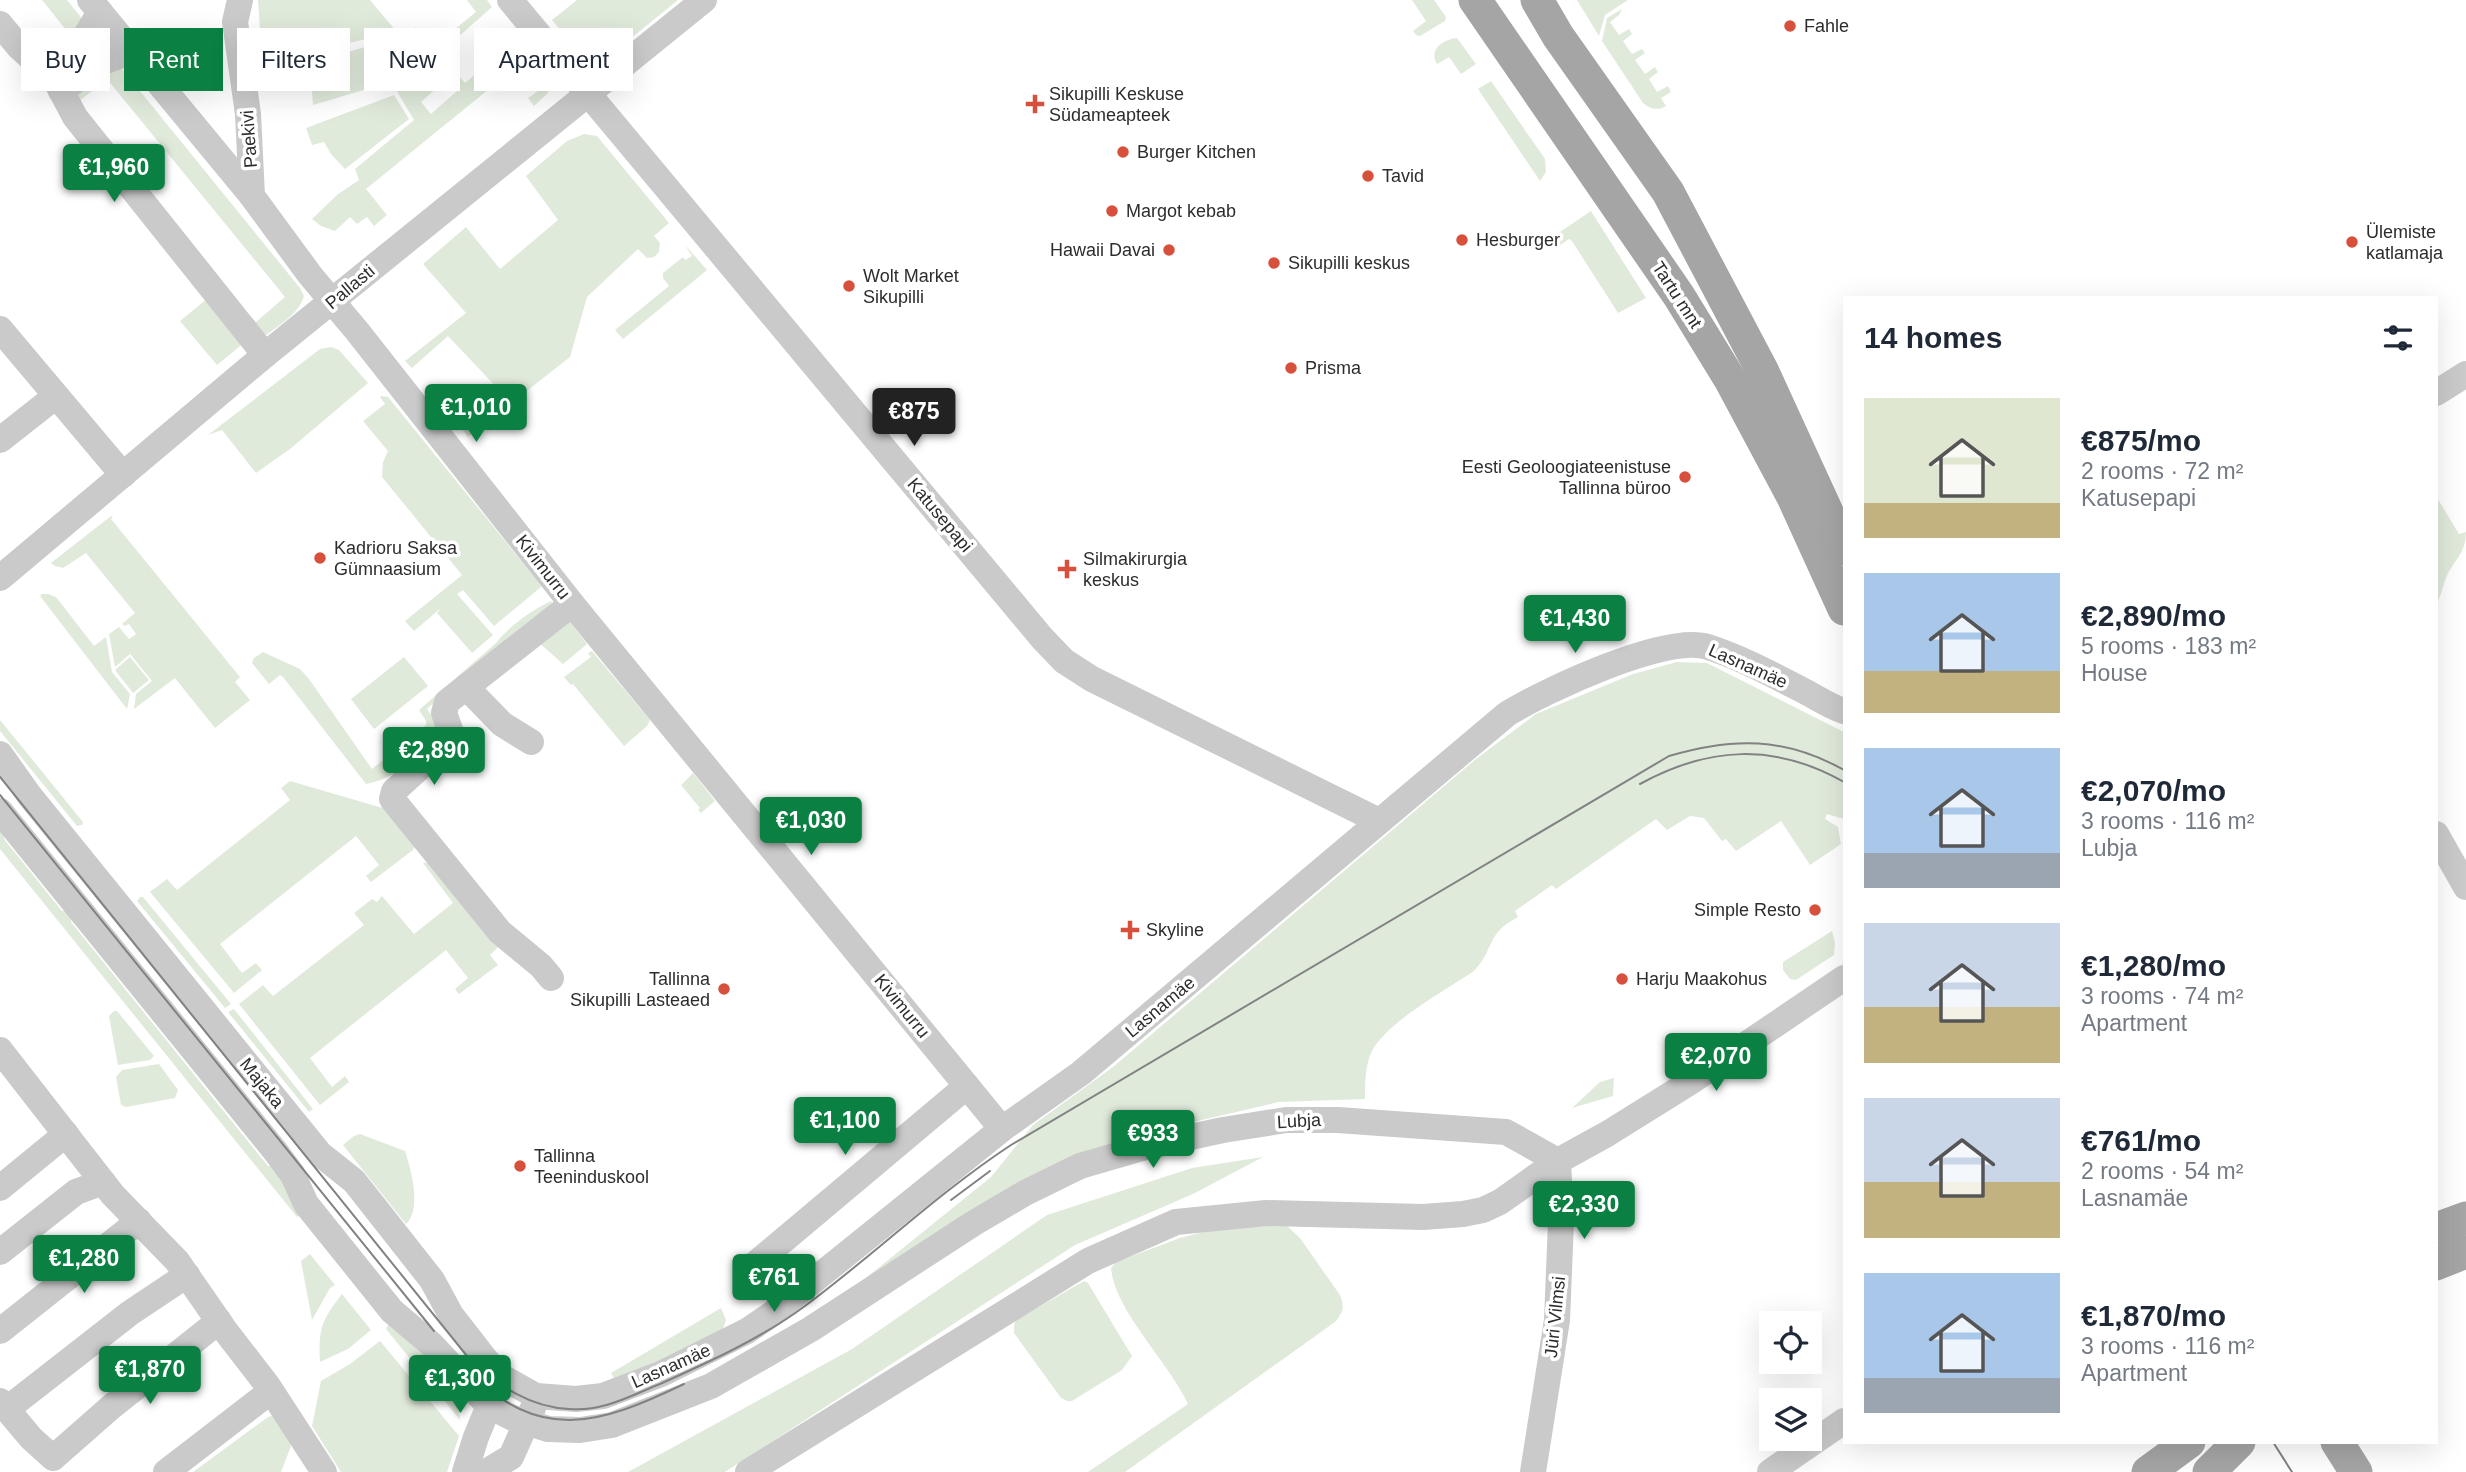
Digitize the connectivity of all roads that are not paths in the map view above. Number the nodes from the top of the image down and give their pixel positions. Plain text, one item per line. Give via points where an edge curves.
1 (240, 0) edge
2 (510, 0) edge
3 (704, 0) edge
4 (1475, 0) edge
5 (1514, 0) edge
6 (1537, 0) edge
7 (95, 6) edge
8 (0, 23) edge
9 (88, 28) edge
10 (1558, 36) junction
11 (124, 41) edge
12 (21, 49) edge
13 (60, 91) edge
14 (165, 91) edge
15 (587, 93) junction
16 (253, 196) junction
17 (332, 303) junction
18 (6, 346) edge
19 (265, 355) junction
20 (2466, 374) edge
21 (2438, 392) edge
22 (56, 396) junction
23 (0, 440) edge
24 (122, 475) junction
25 (1843, 547) edge
26 (0, 578) edge
27 (572, 604) junction
28 (1843, 608) edge
29 (466, 687) junction
30 (1807, 692) junction
31 (1843, 694) edge
32 (1843, 710) edge
33 (531, 743) dead end
34 (0, 754) edge
35 (0, 811) edge
36 (1379, 821) junction
37 (2438, 838) edge
38 (2466, 887) edge
39 (551, 978) dead end
40 (1843, 979) edge
41 (0, 1050) edge
42 (967, 1086) junction
43 (1002, 1129) junction
44 (66, 1134) junction
45 (1559, 1161) junction
46 (103, 1182) junction
47 (0, 1188) edge
48 (139, 1221) junction
49 (0, 1252) edge
50 (754, 1265) dead end
51 (187, 1275) junction
52 (219, 1321) junction
53 (0, 1331) edge
54 (747, 1331) junction
55 (791, 1340) junction
56 (502, 1377) junction
57 (271, 1391) junction
58 (536, 1396) junction
59 (3, 1405) edge
60 (489, 1406) junction
61 (1843, 1422) edge
62 (527, 1423) junction
63 (2186, 1444) edge
64 (2237, 1444) edge
65 (2315, 1444) edge
66 (2338, 1444) edge
67 (166, 1472) edge
68 (324, 1472) edge
69 (465, 1472) edge
70 (486, 1472) edge
71 (748, 1472) edge
72 (1533, 1472) edge
73 (1770, 1472) edge
74 (2148, 1472) edge
75 (2208, 1472) edge
76 (2332, 1472) edge
77 (2356, 1472) edge

1 - 16 street, Paekivi via 235,23 248,114
2 - 15 street, Katusepapi
3 - 15 street, Pallasti
4 - 28 main road, Tartu mnt via 1679,296 1731,381 1793,497
5 - 10 main road via 1524,15
6 - 10 main road, Tartu mnt
7 - 9 street
7 - 11 street, Kivimurru
8 - 12 street
10 - 25 main road, Tartu mnt via 1668,192 1763,372
13 - 19 street via 75,117
14 - 16 street, Kivimurru
15 - 17 street, Pallasti
15 - 36 street, Katusepapi via 1064,661 1092,680
16 - 17 street, Kivimurru
17 - 19 street, Pallasti
17 - 27 street, Kivimurru
18 - 22 street
19 - 24 street, Pallasti
20 - 21 street
22 - 23 street
22 - 24 street
24 - 26 street, Pallasti
27 - 29 street
27 - 42 street, Kivimurru
29 - 33 street via 502,724
29 - 39 street via 444,708 452,735 449,741 394,791 392,799 500,932
30 - 31 street, Lasnamäe
30 - 32 street, Lasnamäe
30 - 36 street, Lasnamäe via 1705,645 1655,650 1507,714
34 - 56 street, Majaka via 301,1132 354,1181 432,1280 463,1332
35 - 60 street, Majaka via 276,1152 306,1204 392,1311 431,1344
36 - 43 street, Lasnamäe via 1081,1073
37 - 38 street
40 - 45 street via 1692,1080
41 - 44 street
42 - 43 street, Kivimurru
42 - 50 street
43 - 54 street, Lasnamäe
44 - 46 street
44 - 47 street
45 - 55 street, Lubja via 1506,1132 1338,1120 1286,1120 1149,1146 1080,1166 1025,1193
45 - 71 street via 1500,1202 1463,1214 1266,1213 1176,1222 1088,1261
45 - 72 street, Jüri Vilmsi via 1557,1320
46 - 48 street
46 - 49 street via 76,1192
48 - 51 street
48 - 53 street
51 - 52 street
51 - 59 street
52 - 57 street
52 - 59 street via 53,1458
54 - 55 street
54 - 58 street, Lasnamäe via 661,1374 603,1396
55 - 62 street, Lasnamäe via 711,1386 611,1425 580,1430
56 - 58 street, Majaka
56 - 60 street
57 - 67 street
57 - 68 street
58 - 62 street
60 - 62 street, Majaka
60 - 69 street
61 - 73 street
62 - 70 street via 511,1457
63 - 74 main road
64 - 75 main road
65 - 76 main road
66 - 77 main road

